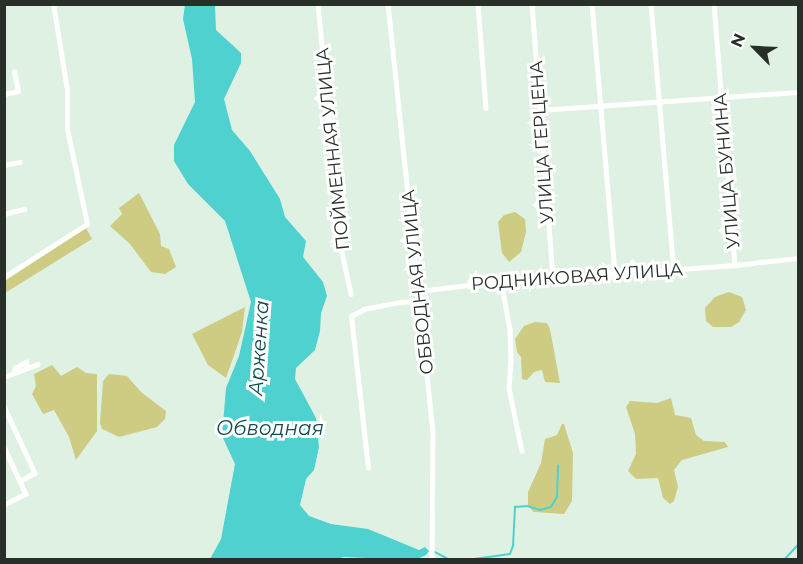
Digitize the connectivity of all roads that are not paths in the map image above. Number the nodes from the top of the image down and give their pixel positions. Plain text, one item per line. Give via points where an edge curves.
1 (53, 4) edge
2 (318, 4) edge
3 (388, 4) edge
4 (478, 4) edge
5 (532, 4) edge
6 (592, 4) edge
7 (651, 4) edge
8 (714, 4) edge
9 (14, 72) dead end
10 (798, 92) edge
11 (4, 94) edge
12 (721, 96) junction
13 (659, 100) junction
14 (600, 105) junction
15 (486, 108) dead end
16 (540, 110) junction
17 (20, 162) dead end
18 (4, 165) edge
19 (24, 209) dead end
20 (4, 214) edge
21 (798, 258) edge
22 (735, 265) junction
23 (674, 270) junction
24 (615, 274) junction
25 (4, 277) edge
26 (553, 279) junction
27 (501, 282) junction
28 (420, 291) junction
29 (351, 294) dead end
30 (421, 301) junction
31 (38, 364) dead end
32 (4, 377) edge
33 (4, 406) edge
34 (4, 447) edge
35 (522, 451) dead end
36 (368, 468) dead end
37 (21, 481) junction
38 (4, 505) edge
39 (432, 560) edge

1 - 25 street via 68,90 67,129 88,219 87,224
2 - 29 street, ПОЙМЕННАЯ УЛИЦА via 342,252
3 - 28 street, ОБВОДНАЯ УЛИЦА
4 - 15 street
5 - 16 street, УЛИЦА ГЕРЦЕНА
6 - 14 street
7 - 13 street
8 - 12 street, УЛИЦА БУНИНА
9 - 11 street via 18,91
10 - 12 street
12 - 13 street
12 - 22 street, УЛИЦА БУНИНА
13 - 14 street
13 - 23 street
14 - 16 street
14 - 24 street
16 - 26 street, УЛИЦА ГЕРЦЕНА
17 - 18 street
19 - 20 street
21 - 22 street, РОДНИКОВАЯ УЛИЦА
22 - 23 street, РОДНИКОВАЯ УЛИЦА
23 - 24 street, РОДНИКОВАЯ УЛИЦА
24 - 26 street, РОДНИКОВАЯ УЛИЦА
26 - 27 street, РОДНИКОВАЯ УЛИЦА
27 - 28 street, РОДНИКОВАЯ УЛИЦА
27 - 35 street via 510,329 508,388
28 - 30 street, ОБВОДНАЯ УЛИЦА
30 - 36 street via 364,309 351,316
30 - 39 street, ОБВОДНАЯ УЛИЦА via 433,430
31 - 32 street
33 - 37 street via 35,473
34 - 37 street
37 - 38 street via 26,494

